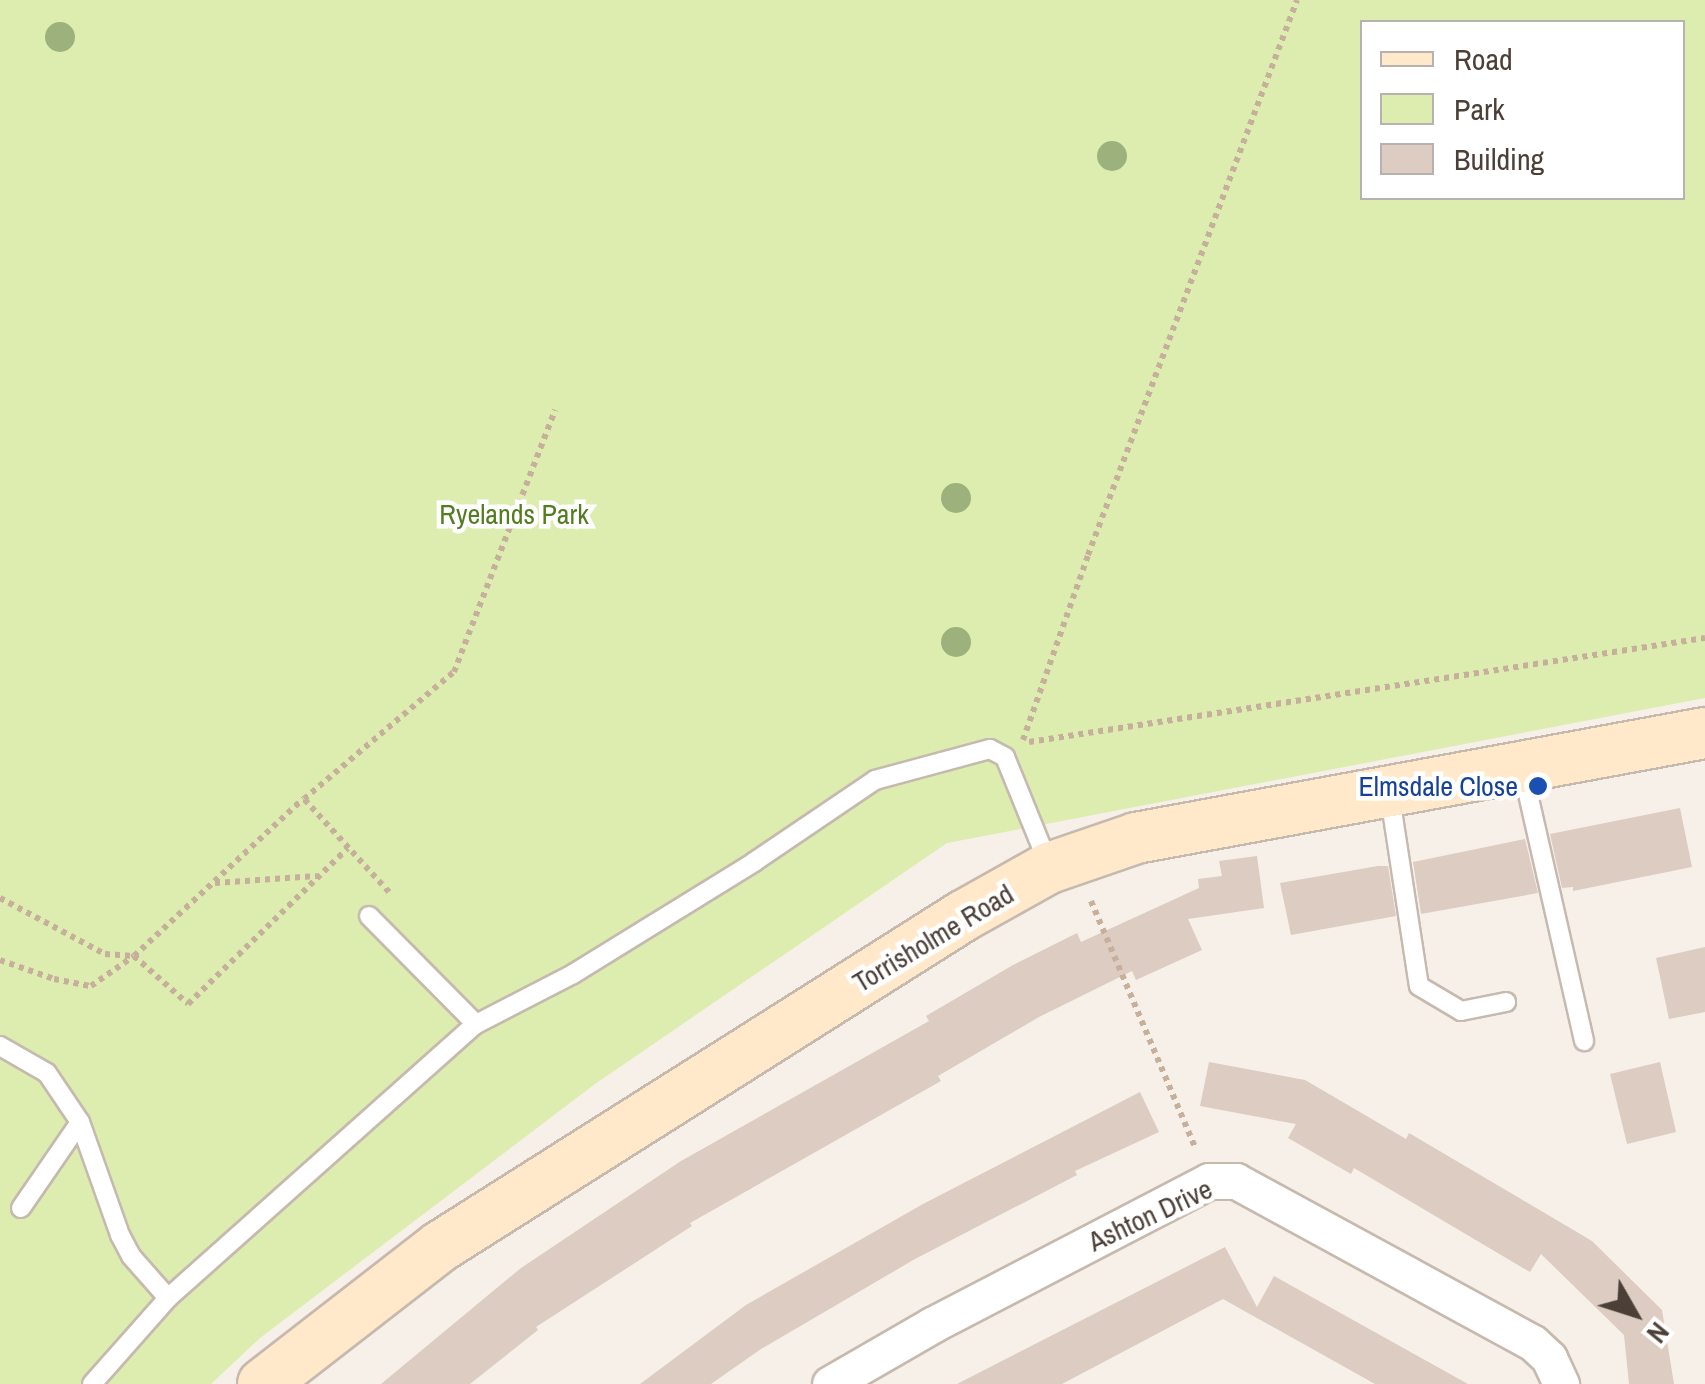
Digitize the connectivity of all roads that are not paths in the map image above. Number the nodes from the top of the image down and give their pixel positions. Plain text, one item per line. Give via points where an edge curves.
1 (1703, 740) edge
2 (1522, 767) junction
3 (1389, 791) junction
4 (1062, 864) junction
5 (369, 916) road end
6 (1506, 1002) dead end
7 (476, 1024) junction
8 (1584, 1040) dead end
9 (0, 1046) edge
10 (80, 1122) junction
11 (21, 1208) dead end
12 (168, 1298) junction
13 (92, 1384) edge
14 (262, 1384) edge
15 (830, 1384) edge
16 (1560, 1384) edge

1 - 2 main road, Torrisholme Road
2 - 3 main road, Torrisholme Road
2 - 8 lane
3 - 4 main road, Torrisholme Road via 1136,838
3 - 6 lane via 1420,986 1461,1011
4 - 7 lane via 1005,757 990,748 876,780 573,974
4 - 14 main road, Torrisholme Road via 946,926 441,1246
5 - 7 lane
7 - 12 lane
9 - 10 lane via 47,1074
10 - 11 lane
10 - 12 lane via 120,1235
12 - 13 lane
15 - 16 street, Ashton Drive via 1209,1181 1236,1181 1533,1344 1549,1358

